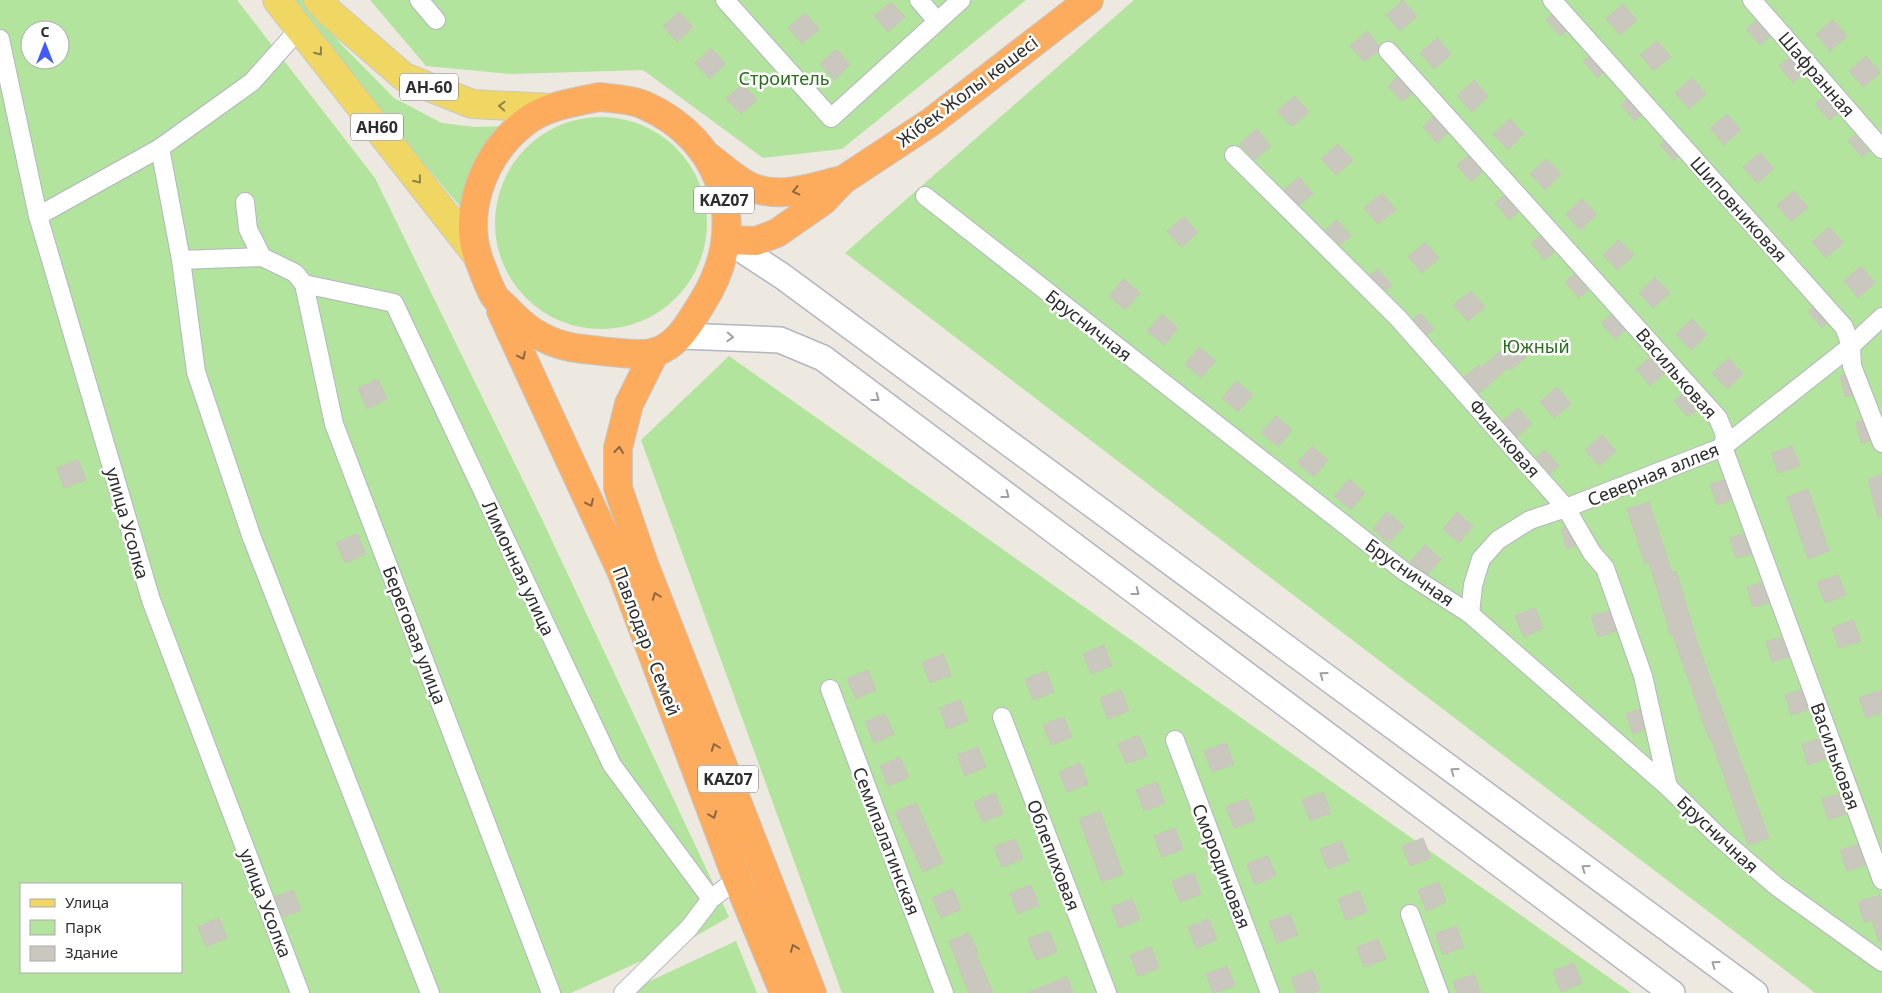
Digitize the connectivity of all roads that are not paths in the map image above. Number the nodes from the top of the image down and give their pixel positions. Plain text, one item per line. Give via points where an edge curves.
1 (277, 0) edge
2 (318, 0) edge
3 (419, 0) edge
4 (725, 0) edge
5 (919, 0) edge
6 (961, 0) edge
7 (1089, 0) edge
8 (1552, 0) edge
9 (1752, 0) edge
10 (436, 20) dead end
11 (937, 21) junction
12 (300, 28) junction
13 (0, 38) edge
14 (1388, 51) dead end
15 (551, 108) junction
16 (160, 148) junction
17 (1882, 149) edge
18 (1234, 155) dead end
19 (708, 156) junction
20 (843, 180) junction
21 (925, 196) dead end
22 (245, 202) dead end
23 (38, 216) junction
24 (727, 240) junction
25 (476, 254) junction
26 (262, 257) junction
27 (182, 260) junction
28 (300, 278) junction
29 (494, 296) junction
30 (1882, 317) edge
31 (682, 336) junction
32 (1850, 346) junction
33 (655, 352) junction
34 (1882, 443) edge
35 (1723, 447) junction
36 (1566, 508) junction
37 (1470, 614) junction
38 (830, 689) dead end
39 (1002, 717) dead end
40 (1175, 740) dead end
41 (1668, 787) junction
42 (737, 879) junction
43 (1882, 880) edge
44 (712, 899) junction
45 (1410, 914) dead end
46 (1882, 962) edge
47 (300, 993) edge
48 (430, 993) edge
49 (550, 993) edge
50 (623, 993) edge
51 (784, 993) edge
52 (812, 993) edge
53 (944, 993) edge
54 (1106, 993) edge
55 (1270, 993) edge
56 (1439, 993) edge
57 (1672, 993) edge
58 (1755, 993) edge

1 - 12 main road, АН60
15 -> 2 main road, АН-60 via 472,104 404,77
3 - 10 street
4 - 11 street via 831,118
5 - 11 street
6 - 11 street
7 - 20 highway, Жібек Жолы көшесі / KAZ07 via 931,122
8 - 32 street, Шиповниковая via 1844,327
9 - 17 street, Шафранная
12 - 16 street via 252,82
12 -> 25 main road, АН60
13 - 23 street, улица Усолка
14 - 35 street, Васильковая via 1718,418 1724,435
15 - 19 highway, KAZ07 via 600,97 642,104 680,124
15 - 25 highway, KAZ07 via 524,122 498,148 480,181 472,217
16 - 23 street
16 - 27 street
18 - 36 street, Фиалковая via 1398,318
20 -> 19 highway, Жібек Жолы көшесі / KAZ07 via 788,193 772,192 748,185
19 - 24 highway, KAZ07 via 724,192
20 - 24 highway, Жібек Жолы көшесі / KAZ07 via 822,201 777,233 756,241
21 - 37 street, Брусничная via 1405,572
22 - 26 street via 248,229
23 - 47 street, улица Усолка via 151,600
24 - 31 highway, KAZ07 via 723,262 709,292
58 -> 24 main road via 798,288
25 - 29 highway, KAZ07
26 - 27 street
26 - 28 street
27 - 48 street via 196,372 256,547
28 - 44 street, Лимонная улица via 394,304 612,765
28 - 49 street, Береговая улица via 334,424
29 - 33 highway, KAZ07 via 524,328 564,347 608,352
29 -> 42 highway, Павлодар - Семей / KAZ07 via 622,572
30 - 32 street, Северная аллея
31 - 33 highway, KAZ07
31 -> 57 main road via 780,340 823,358
32 - 34 street, Шиповниковая via 1852,366
32 - 35 street, Северная аллея
52 -> 33 highway, Павлодар - Семей / KAZ07 via 644,564 618,488 618,448 629,404
35 - 36 street, Северная аллея
35 - 43 street, Васильковая
36 - 37 street, Северная аллея via 1530,520 1498,540 1481,559 1473,585
36 - 41 street, Фиалковая via 1592,553 1605,568 1644,676
37 - 41 street, Брусничная
38 - 53 street, Семипалатинская
39 - 54 street, Облепиховая
40 - 55 street, Смородиновая
41 - 46 street, Брусничная via 1776,886
42 - 44 street
42 - 51 highway, Павлодар - Семей / KAZ07
44 - 50 street via 689,928
45 - 56 street

